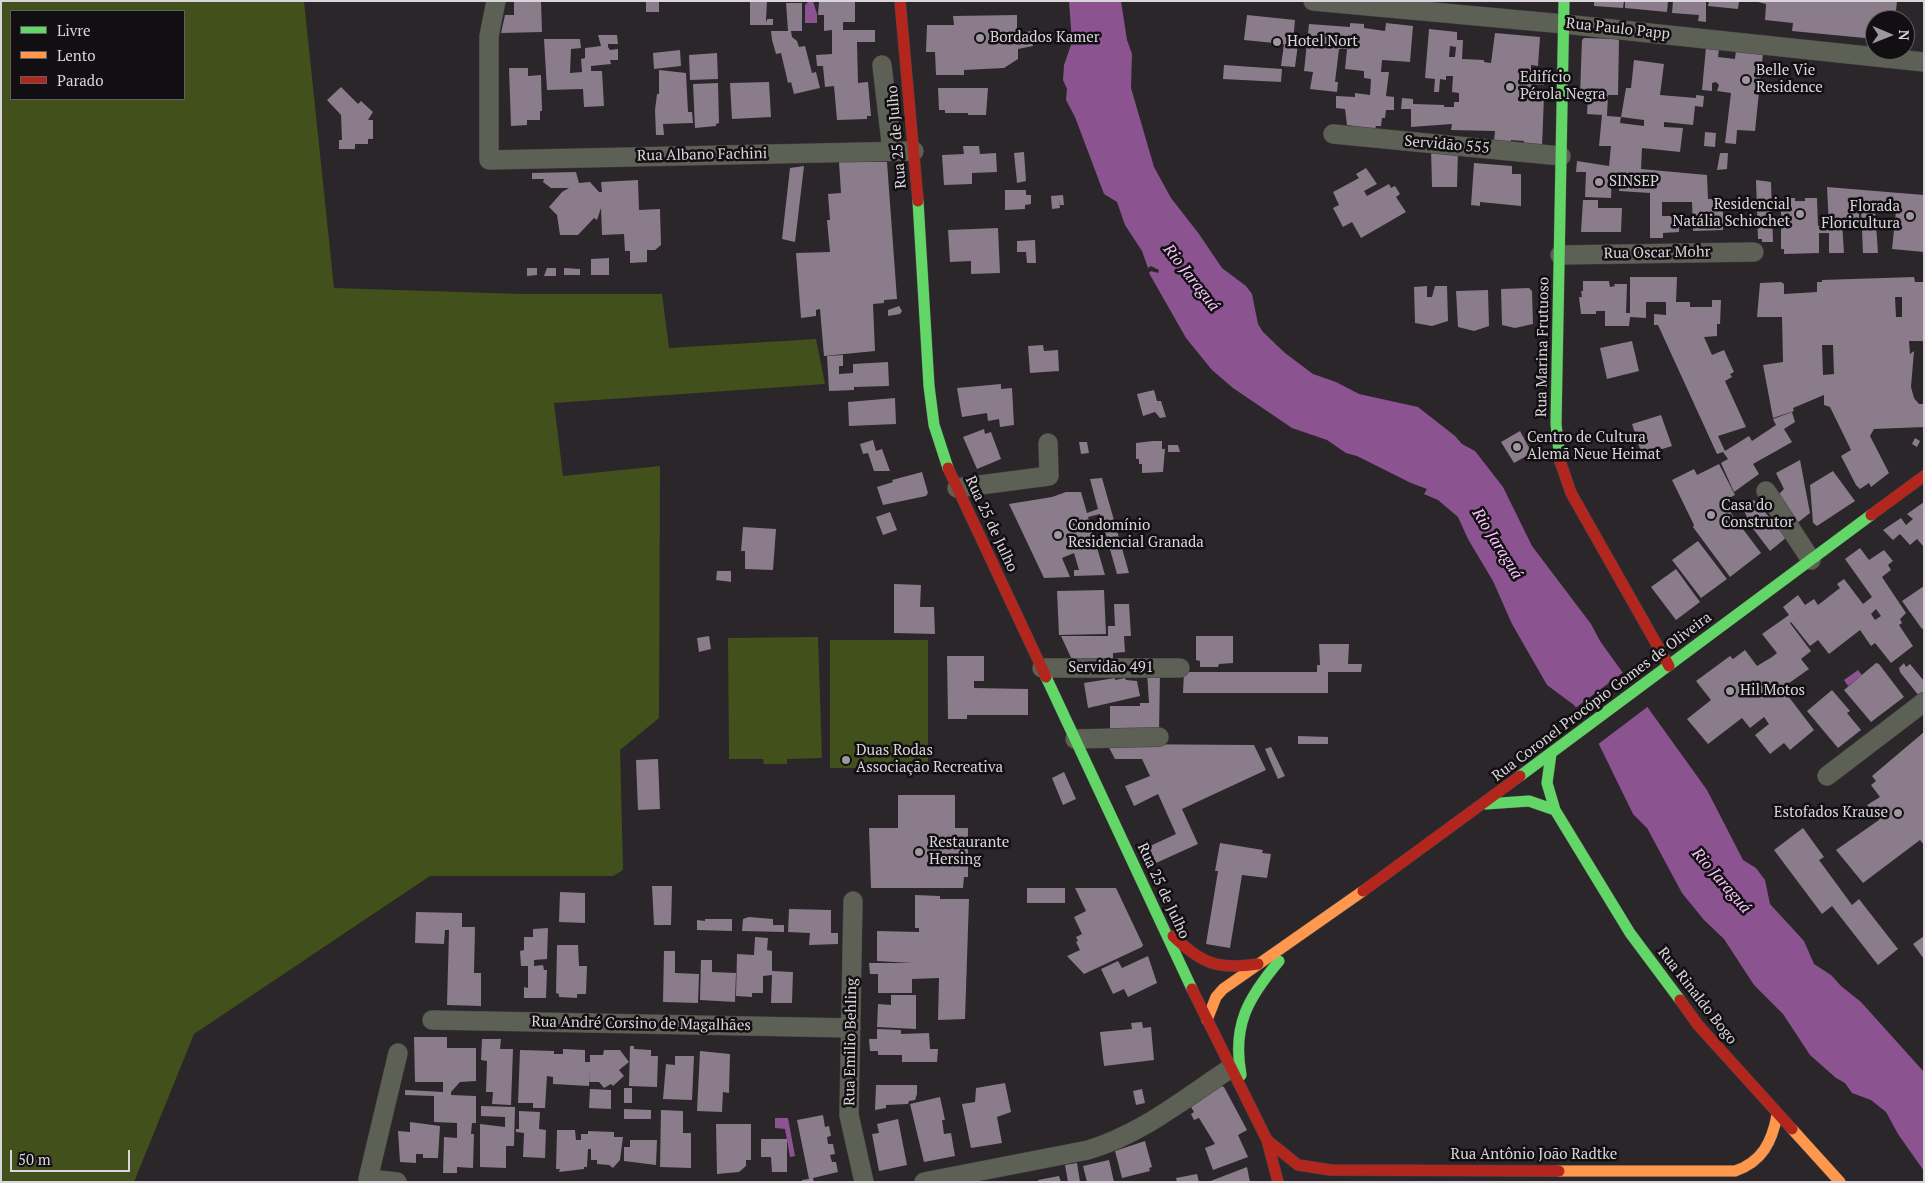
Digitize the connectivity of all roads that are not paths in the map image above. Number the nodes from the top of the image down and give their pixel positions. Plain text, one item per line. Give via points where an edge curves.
1 (496, 1) edge
2 (900, 1) edge
3 (1313, 1) edge
4 (1564, 1) edge
5 (1564, 24) junction
6 (1924, 62) edge
7 (882, 65) dead end
8 (1333, 134) dead end
9 (892, 151) junction
10 (914, 151) junction
11 (1561, 156) junction
12 (1754, 252) dead end
13 (1560, 255) junction
14 (1048, 443) dead end
15 (1924, 476) edge
16 (957, 488) junction
17 (1766, 491) dead end
18 (1811, 560) junction
19 (1669, 666) junction
20 (1042, 668) junction
21 (1180, 668) dead end
22 (1924, 702) edge
23 (1159, 737) dead end
24 (1075, 739) junction
25 (1551, 754) junction
26 (1827, 776) dead end
27 (1482, 804) junction
28 (1554, 810) junction
29 (853, 901) dead end
30 (1163, 926) junction
31 (1297, 940) junction
32 (1261, 963) junction
33 (432, 1020) dead end
34 (1207, 1020) junction
35 (851, 1028) junction
36 (398, 1053) dead end
37 (1231, 1068) junction
38 (1248, 1100) junction
39 (1777, 1115) junction
40 (1266, 1140) junction
41 (975, 1177) edge
42 (397, 1182) edge
43 (864, 1182) edge
44 (924, 1182) edge
45 (1278, 1182) edge
46 (1840, 1182) edge

1 - 9 street, Rua Albano Fachini via 489,36 490,160
2 - 10 main road, Rua 25 de Julho
3 - 5 street, Rua Paulo Papp
4 - 5 main road, Rua Marina Frutuoso
5 - 6 street, Rua Paulo Papp
5 - 11 main road, Rua Marina Frutuoso
7 - 9 street
8 - 11 street, Servidão 555
9 - 10 street, Rua Albano Fachini
10 - 16 main road, Rua 25 de Julho via 934,426
11 - 13 main road, Rua Marina Frutuoso
12 - 13 street, Rua Oscar Mohr
13 - 19 main road, Rua Marina Frutuoso via 1556,424 1559,458 1571,494
14 - 16 street via 1050,476
15 - 18 main road, Rua Coronel Procópio Gomes de Oliveira
16 - 20 main road, Rua 25 de Julho
17 - 18 street
18 - 19 main road, Rua Coronel Procópio Gomes de Oliveira
19 - 25 main road, Rua Coronel Procópio Gomes de Oliveira
20 - 21 street, Servidão 491
20 - 24 main road, Rua 25 de Julho
22 - 26 street
23 - 24 street
24 - 30 main road, Rua 25 de Julho
25 - 27 main road, Rua Coronel Procópio Gomes de Oliveira
25 - 28 main road, Rua Rinaldo Bogo via 1547,783
27 - 28 main road via 1526,799
27 - 31 main road, Rua Coronel Procópio Gomes de Oliveira
28 - 39 main road, Rua Rinaldo Bogo via 1630,932 1698,1025
29 - 35 street, Rua Emilio Behling
30 - 32 main road via 1185,948 1208,964 1228,968
30 - 34 main road, Rua 25 de Julho
31 - 32 main road, Rua Coronel Procópio Gomes de Oliveira
31 - 38 main road, Rua Coronel Procópio Gomes de Oliveira via 1249,1000 1242,1018 1237,1050
32 - 34 main road, Rua Coronel Procópio Gomes de Oliveira via 1216,997
33 - 35 street, Rua André Corsino de Magalhães
34 - 37 main road, Rua 25 de Julho
35 - 43 street, Rua Emilio Behling via 850,1115
36 - 42 street via 368,1179
37 - 38 main road, Rua 25 de Julho
37 - 41 street via 1114,1143
38 - 40 main road
39 - 40 main road, Rua Antônio João Radtke via 1769,1144 1756,1162 1735,1171 1331,1170 1298,1165
39 - 46 main road, Rua Rinaldo Bogo
40 - 45 main road
41 - 44 street

